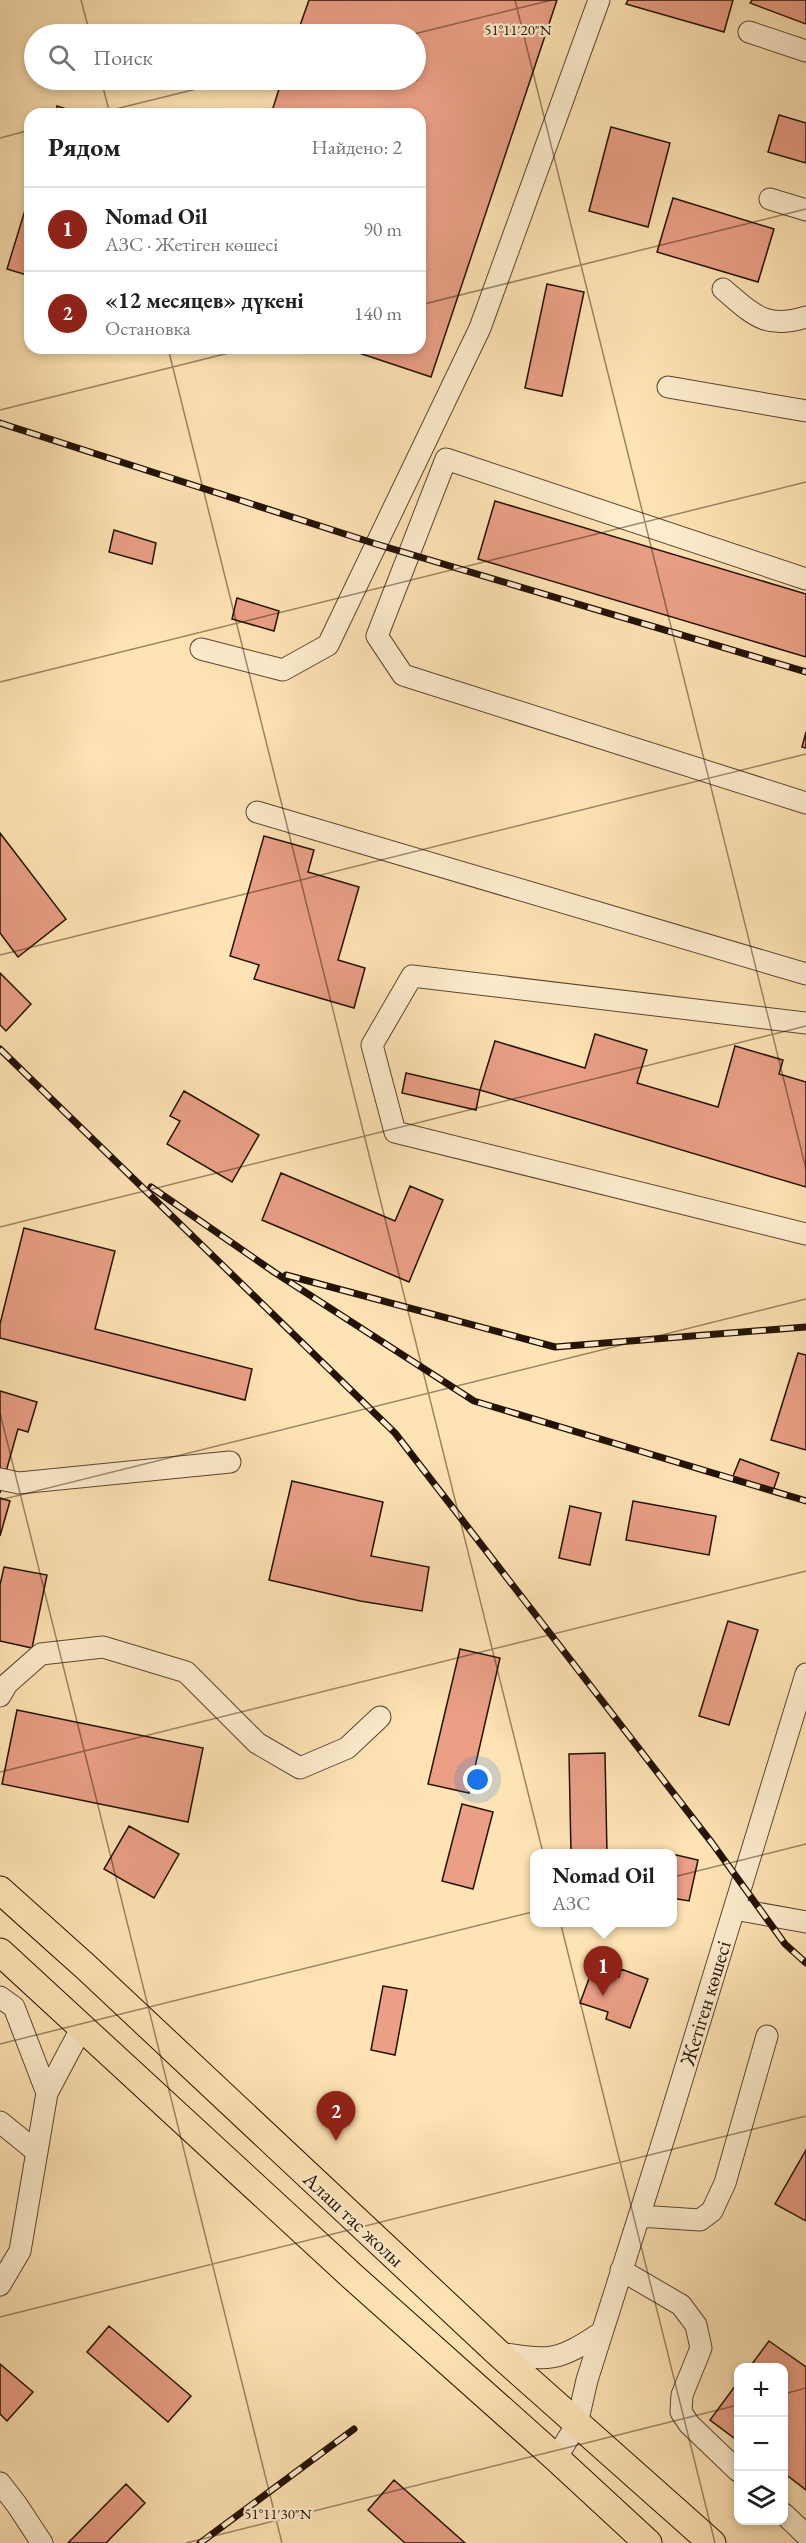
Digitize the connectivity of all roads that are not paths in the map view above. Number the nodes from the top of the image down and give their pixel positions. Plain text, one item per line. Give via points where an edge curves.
1 (599, 0) edge
2 (749, 32) dead end
3 (806, 51) edge
4 (770, 199) dead end
5 (806, 210) edge
6 (723, 289) dead end
7 (806, 317) edge
8 (668, 387) dead end
9 (806, 411) edge
10 (806, 579) edge
11 (201, 649) dead end
12 (806, 803) edge
13 (257, 812) dead end
14 (806, 974) edge
15 (806, 1023) edge
16 (806, 1234) edge
17 (230, 1462) dead end
18 (0, 1479) edge
19 (806, 1674) edge
20 (0, 1696) edge
21 (380, 1717) dead end
22 (0, 1890) edge
23 (734, 1909) junction
24 (806, 1922) edge
25 (0, 1952) edge
26 (0, 1997) edge
27 (82, 2027) junction
28 (767, 2036) dead end
29 (47, 2092) junction
30 (0, 2122) edge
31 (37, 2152) junction
32 (639, 2216) junction
33 (621, 2270) junction
34 (0, 2285) edge
35 (602, 2332) junction
36 (493, 2349) junction
37 (577, 2424) junction
38 (556, 2458) junction
39 (734, 2467) edge
40 (0, 2483) edge
41 (788, 2519) edge
42 (806, 2535) edge
43 (42, 2543) edge
44 (648, 2543) edge
45 (712, 2543) edge

1 - 11 street via 480,328 328,645 284,670
2 - 3 street
4 - 5 street
6 - 7 street via 757,318 786,324
8 - 9 street
10 - 12 street via 446,459 377,636 404,675
13 - 14 street
15 - 16 street via 412,976 372,1045 395,1132
17 - 18 street via 19,1483
19 - 23 street, Жетіген көшесі
20 - 21 street via 7,1684 41,1654 104,1647 186,1671 257,1743 300,1768 347,1748
22 - 36 main road, Алаш тас жолы
23 - 24 street
23 - 32 street, Жетіген көшесі
25 - 27 main road, Алаш тас жолы
26 - 29 street via 14,2007
27 - 29 street
27 - 38 main road, Алаш тас жолы
28 - 32 street via 725,2183 712,2211 700,2220
29 - 31 street
30 - 31 street
31 - 34 street via 20,2252
32 - 33 street, Жетіген көшесі
33 - 35 street, Жетіген көшесі
33 - 39 street via 681,2305 696,2325 701,2348 682,2395 681,2412
35 - 36 street via 571,2353 552,2358
35 - 37 street, Жетіген көшесі
36 - 37 main road, Алаш тас жолы
37 - 38 street, Жетіген көшесі
37 - 45 main road, Алаш тас жолы
38 - 44 main road, Алаш тас жолы
40 - 43 street
41 - 42 street

